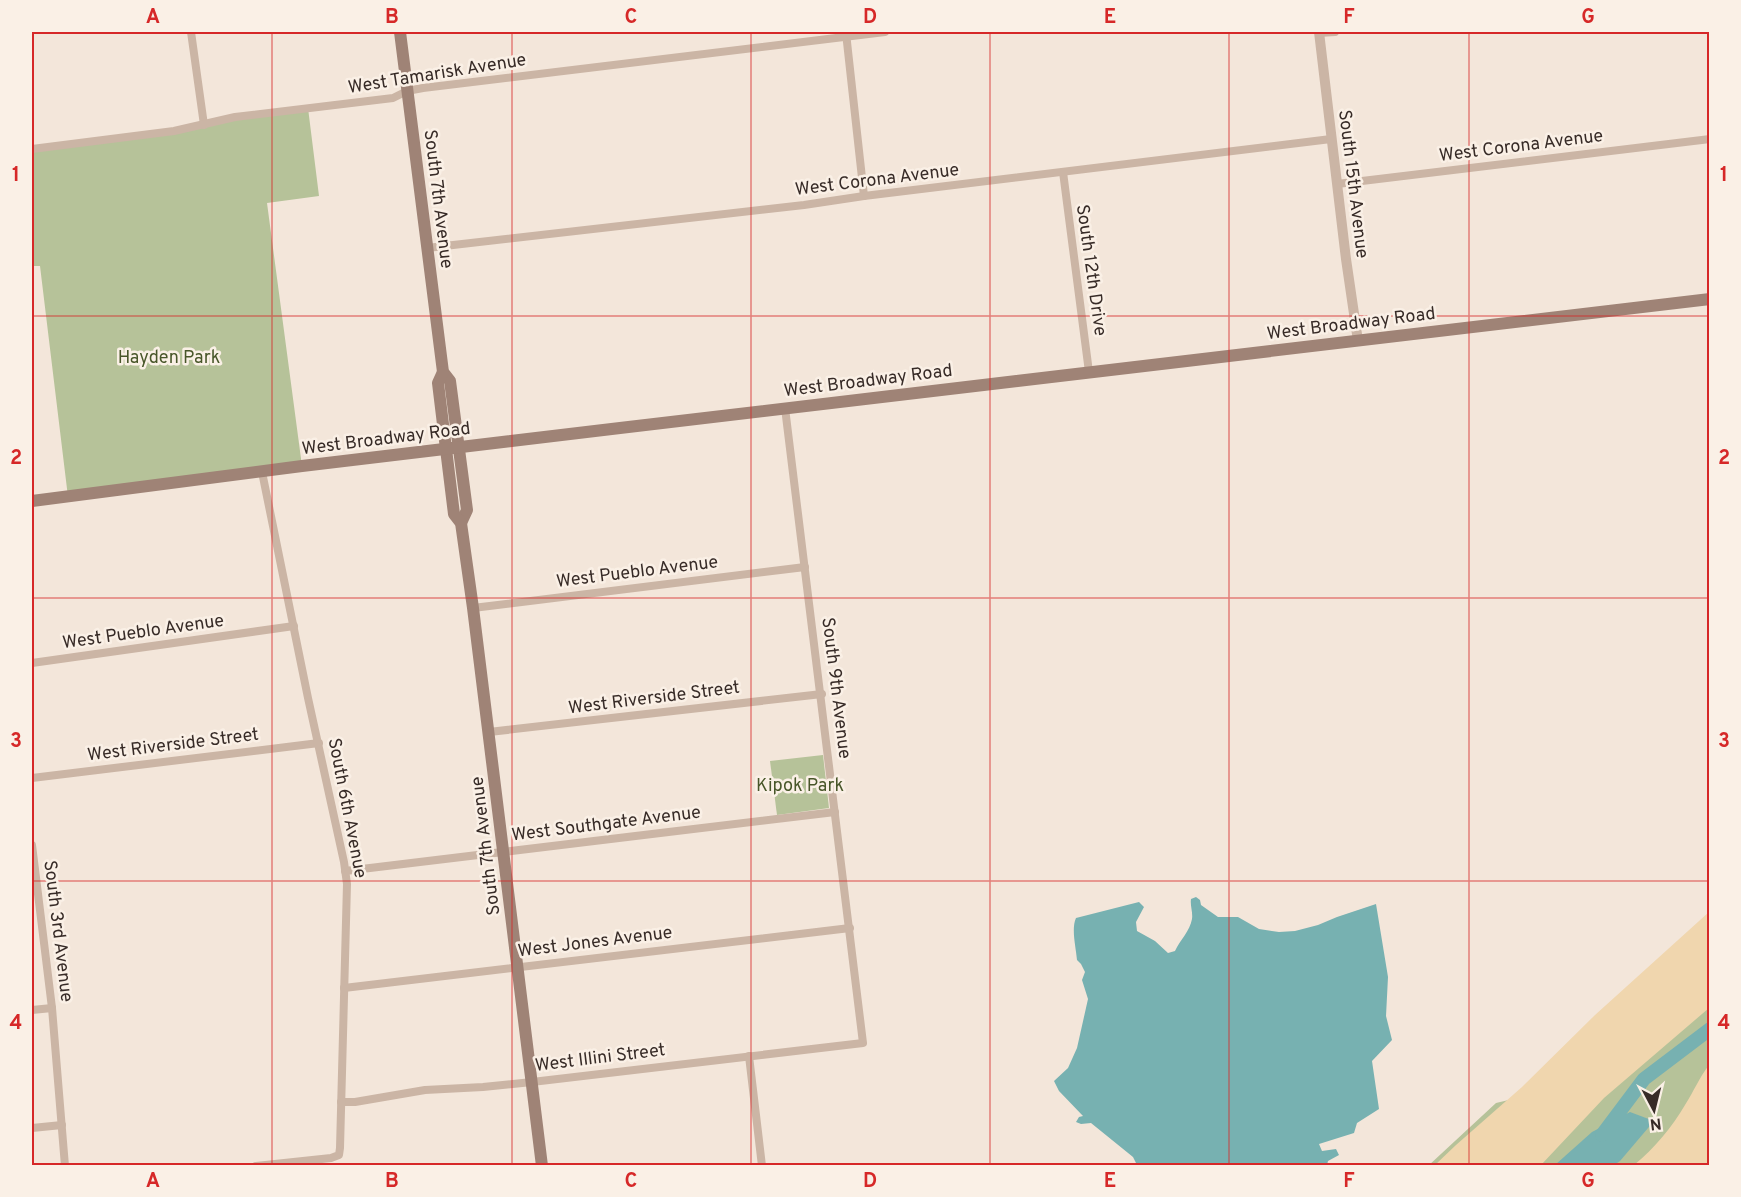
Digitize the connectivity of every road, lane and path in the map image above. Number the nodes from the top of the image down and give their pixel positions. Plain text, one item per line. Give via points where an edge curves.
1 (191, 32) edge
2 (400, 32) edge
3 (885, 32) edge
4 (1319, 32) edge
5 (1335, 32) edge
6 (846, 34) edge
7 (407, 91) junction
8 (204, 124) junction
9 (1331, 139) junction
10 (1710, 139) edge
11 (32, 149) edge
12 (1063, 172) junction
13 (1337, 184) junction
14 (864, 196) junction
15 (427, 248) junction
16 (1710, 299) edge
17 (1358, 340) junction
18 (1089, 372) junction
19 (785, 408) junction
20 (452, 448) junction
21 (262, 472) junction
22 (32, 501) edge
23 (805, 567) junction
24 (473, 608) junction
25 (294, 626) junction
26 (32, 663) edge
27 (822, 694) junction
28 (489, 732) junction
29 (319, 743) junction
30 (32, 778) edge
31 (835, 812) junction
32 (32, 845) edge
33 (504, 852) junction
34 (345, 871) junction
35 (34, 892) edge
36 (850, 928) junction
37 (518, 966) junction
38 (344, 988) junction
39 (52, 1008) junction
40 (32, 1010) edge
41 (863, 1043) joint
42 (749, 1056) junction
43 (532, 1082) junction
44 (341, 1102) junction
45 (62, 1125) junction
46 (32, 1128) edge
47 (65, 1166) edge
48 (256, 1166) edge
49 (542, 1166) edge
50 (762, 1166) edge

1 - 8 street
2 - 7 main road, South 7th Avenue
3 - 6 street, West Tamarisk Avenue
4 - 5 street
4 - 9 street, South 15th Avenue
6 - 7 street, West Tamarisk Avenue
6 - 14 street
7 - 8 street, West Tamarisk Avenue via 393,98
7 - 15 main road, South 7th Avenue
8 - 11 street, West Tamarisk Avenue
9 - 12 street, West Corona Avenue
9 - 13 street, South 15th Avenue
10 - 13 street, West Corona Avenue
12 - 14 street, West Corona Avenue
12 - 18 street, South 12th Drive
13 - 17 street, South 15th Avenue
14 - 15 street, West Corona Avenue
15 - 20 main road, South 7th Avenue via 443,372 450,381
16 - 17 main road, West Broadway Road
17 - 18 main road, West Broadway Road
18 - 19 main road, West Broadway Road
19 - 20 main road, West Broadway Road
19 - 23 street, South 9th Avenue
20 - 21 main road, West Broadway Road
20 - 24 main road, South 7th Avenue via 467,510 461,523
21 - 22 main road, West Broadway Road
21 - 25 street, South 6th Avenue
23 - 24 street, West Pueblo Avenue
23 - 27 street, South 9th Avenue
24 - 28 main road, South 7th Avenue
25 - 26 street, West Pueblo Avenue
25 - 29 street, South 6th Avenue
27 - 28 street, West Riverside Street
27 - 31 street, South 9th Avenue
28 - 33 main road, South 7th Avenue
29 - 30 street, West Riverside Street
29 - 34 street, South 6th Avenue
31 - 33 street, West Southgate Avenue
31 - 36 street, South 9th Avenue
32 - 35 street, South 3rd Avenue
33 - 34 street, West Southgate Avenue
33 - 37 main road, South 7th Avenue
34 - 38 street, South 6th Avenue
35 - 39 street, South 3rd Avenue
36 - 37 street, West Jones Avenue
36 - 41 street, South 9th Avenue
37 - 38 street, West Jones Avenue
37 - 43 main road, South 7th Avenue
38 - 44 street, South 6th Avenue
39 - 40 street
39 - 45 street, South 3rd Avenue
41 - 42 street, West Illini Street
42 - 43 street, West Illini Street
42 - 50 street
43 - 44 street, West Illini Street via 425,1090
43 - 49 main road, South 7th Avenue
44 - 48 street, South 6th Avenue via 339,1155
45 - 46 street
45 - 47 street, South 3rd Avenue

